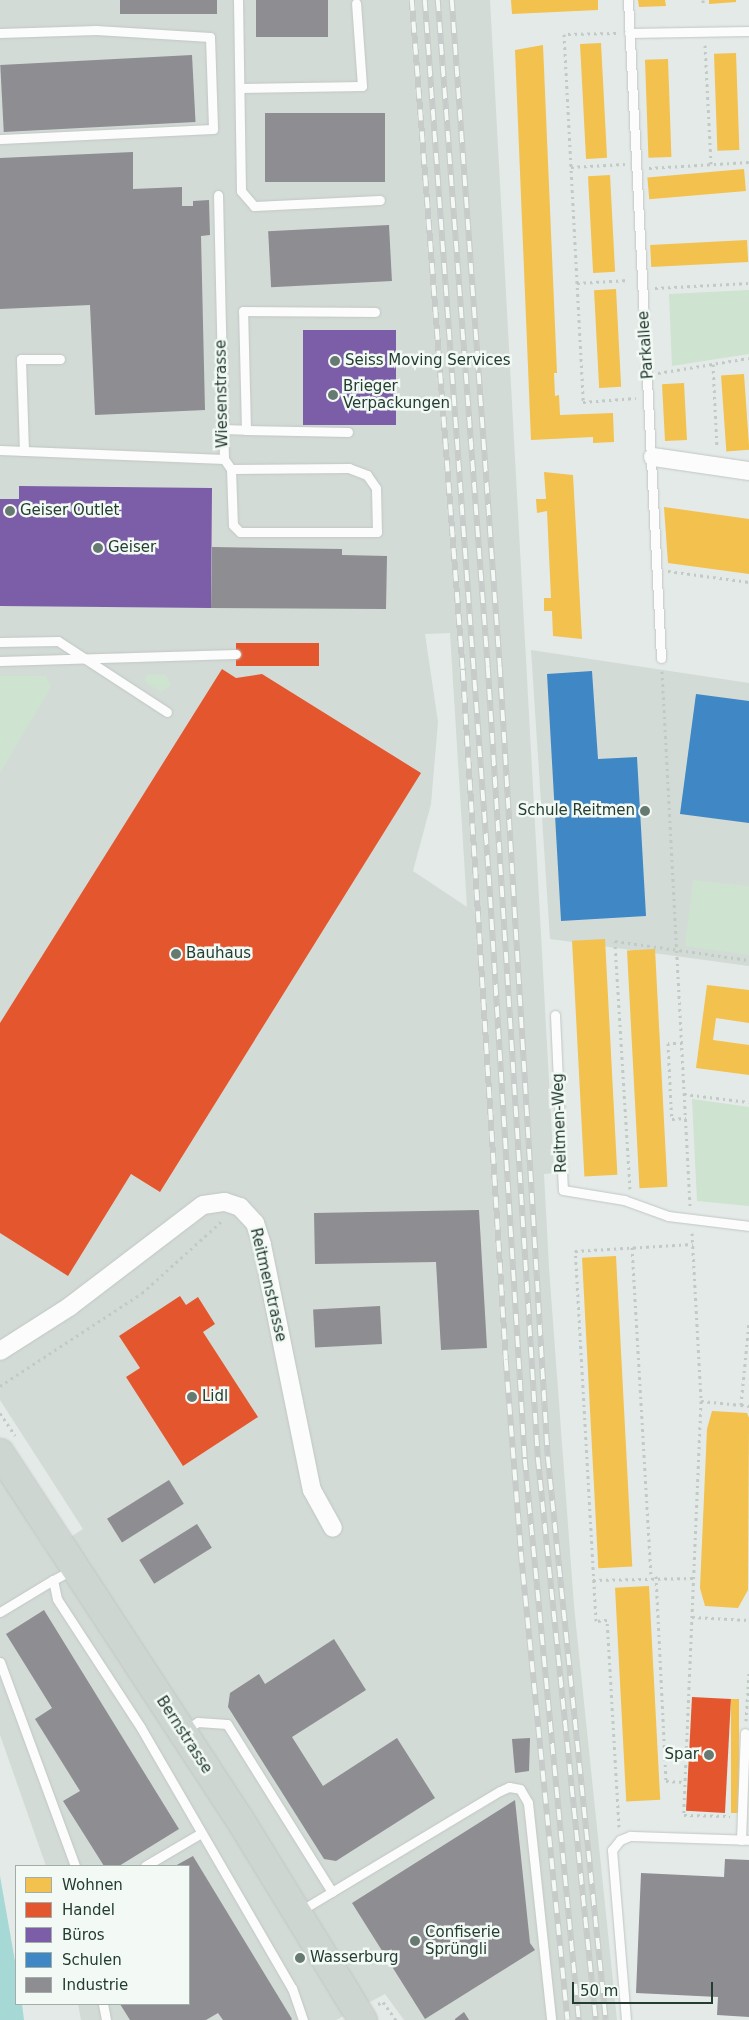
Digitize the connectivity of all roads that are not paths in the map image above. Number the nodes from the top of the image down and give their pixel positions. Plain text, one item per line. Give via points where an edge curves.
1 (238, 0) edge
2 (628, 0) edge
3 (356, 3) dead end
4 (749, 31) edge
5 (0, 33) edge
6 (629, 33) junction
7 (240, 88) junction
8 (0, 139) edge
9 (218, 195) dead end
10 (380, 200) dead end
11 (375, 312) dead end
12 (60, 359) dead end
13 (223, 429) junction
14 (246, 430) junction
15 (348, 432) dead end
16 (0, 450) edge
17 (24, 451) junction
18 (653, 457) junction
19 (224, 459) junction
20 (231, 469) junction
21 (749, 471) edge
22 (0, 642) edge
23 (236, 654) dead end
24 (82, 657) junction
25 (661, 658) road end
26 (0, 661) edge
27 (167, 712) dead end
28 (555, 1015) dead end
29 (749, 1226) edge
30 (0, 1351) edge
31 (0, 1453) edge
32 (333, 1528) dead end
33 (64, 1574) junction
34 (0, 1612) edge
35 (0, 1662) edge
36 (182, 1732) junction
37 (745, 1733) road end
38 (202, 1832) junction
39 (745, 1840) edge
40 (75, 1865) edge
41 (147, 1865) edge
42 (332, 1892) junction
43 (297, 1913) junction
44 (103, 2005) edge
45 (368, 2013) edge
46 (106, 2020) edge
47 (303, 2020) edge
48 (550, 2020) edge
49 (626, 2020) edge

1 - 7 lane
2 - 6 lane, Parkallee
3 - 7 lane via 362,86
4 - 6 lane
5 - 8 lane via 96,30 210,37 213,129
6 - 18 lane, Parkallee
7 - 10 lane via 241,191 254,206
9 - 13 lane, Wiesenstrasse
11 - 14 lane via 243,311
12 - 17 lane via 21,359
13 - 14 lane
13 - 19 lane, Wiesenstrasse
14 - 15 lane
16 - 17 lane, Wiesenstrasse
17 - 19 lane, Wiesenstrasse
18 - 21 street
18 - 25 lane, Parkallee
19 - 20 lane
20 - 20 lane via 233,525 240,532 377,532 376,488 367,475 349,468
22 - 24 lane via 58,642
23 - 24 lane
24 - 26 lane via 40,662
24 - 27 lane
28 - 29 lane, Reitmen-Weg via 562,1190 631,1203 668,1216
30 - 32 street, Reitmenstrasse via 69,1307 203,1205 225,1202 240,1207 256,1222 312,1490
31 - 33 main road, Bernstrasse
33 - 34 lane
33 - 36 main road, Bernstrasse
33 - 38 lane via 57,1599 141,1728
35 - 40 lane
36 - 42 lane via 198,1722 227,1724
36 - 43 main road, Bernstrasse
37 - 39 lane via 742,1817
38 - 41 lane
38 - 47 lane via 292,1988
39 - 49 lane via 630,1836 620,1840 612,1850
42 - 43 lane
42 - 48 lane via 500,1791 509,1787 520,1789 528,1803
43 - 45 main road, Bernstrasse
44 - 46 lane

